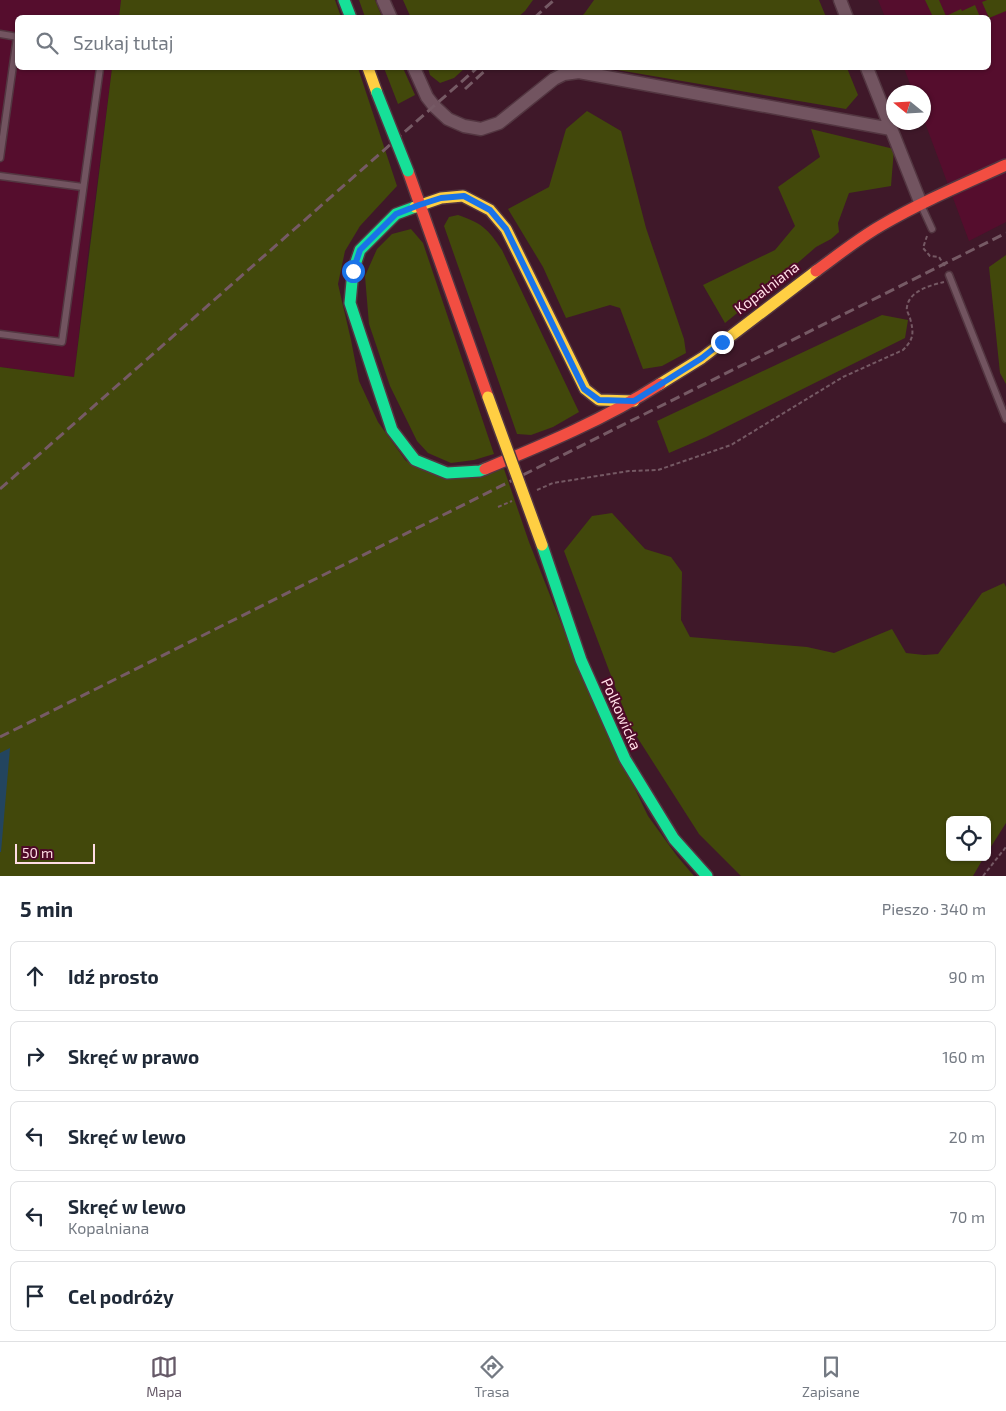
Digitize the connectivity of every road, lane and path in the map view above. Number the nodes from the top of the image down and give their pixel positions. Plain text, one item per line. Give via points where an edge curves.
1 (344, 0) edge
2 (383, 0) edge
3 (840, 0) edge
4 (349, 15) edge
5 (390, 15) edge
6 (845, 15) edge
7 (0, 34) edge
8 (15, 37) edge
9 (15, 51) edge
10 (100, 70) edge
11 (369, 70) edge
12 (415, 70) edge
13 (867, 70) edge
14 (886, 117) edge
15 (886, 128) edge
16 (891, 130) edge
17 (0, 158) edge
18 (1006, 165) edge
19 (0, 176) edge
20 (83, 187) junction
21 (921, 204) junction
22 (419, 205) junction
23 (931, 228) joint
24 (950, 277) junction
25 (0, 334) edge
26 (634, 401) junction
27 (1006, 419) edge
28 (535, 491) dead end
29 (517, 499) dead end
30 (498, 507) dead end
31 (1006, 847) edge
32 (707, 876) edge
33 (983, 876) edge

1 - 4 street
2 - 5 street
3 - 6 street
7 - 8 lane
9 - 17 lane
10 - 20 lane
11 - 22 street, Polkowicka, bridge
12 - 15 street via 427,97 448,119 481,129 499,123 554,79 579,72
13 - 14 street
16 - 21 street
18 - 21 street, Kopalniana
19 - 20 lane
20 - 25 lane via 62,342
21 - 23 lane
21 - 26 street, Kopalniana via 861,238 702,358
22 - 26 street, Kopalniana via 441,198 464,196 490,210 506,229 584,389 599,400
22 - 26 street, Kopalniana via 396,214 360,250 353,271 350,303 392,430 415,460 448,473 480,471 550,442
22 - 32 street, Polkowicka, bridge via 581,660 625,759 674,839
23 - 24 path via 924,248 930,256 939,257
24 - 27 lane
24 - 28 path via 910,298 906,308 913,330 911,342 903,350 843,377 730,445 658,470 629,471 553,483
29 - 30 path
31 - 33 path

